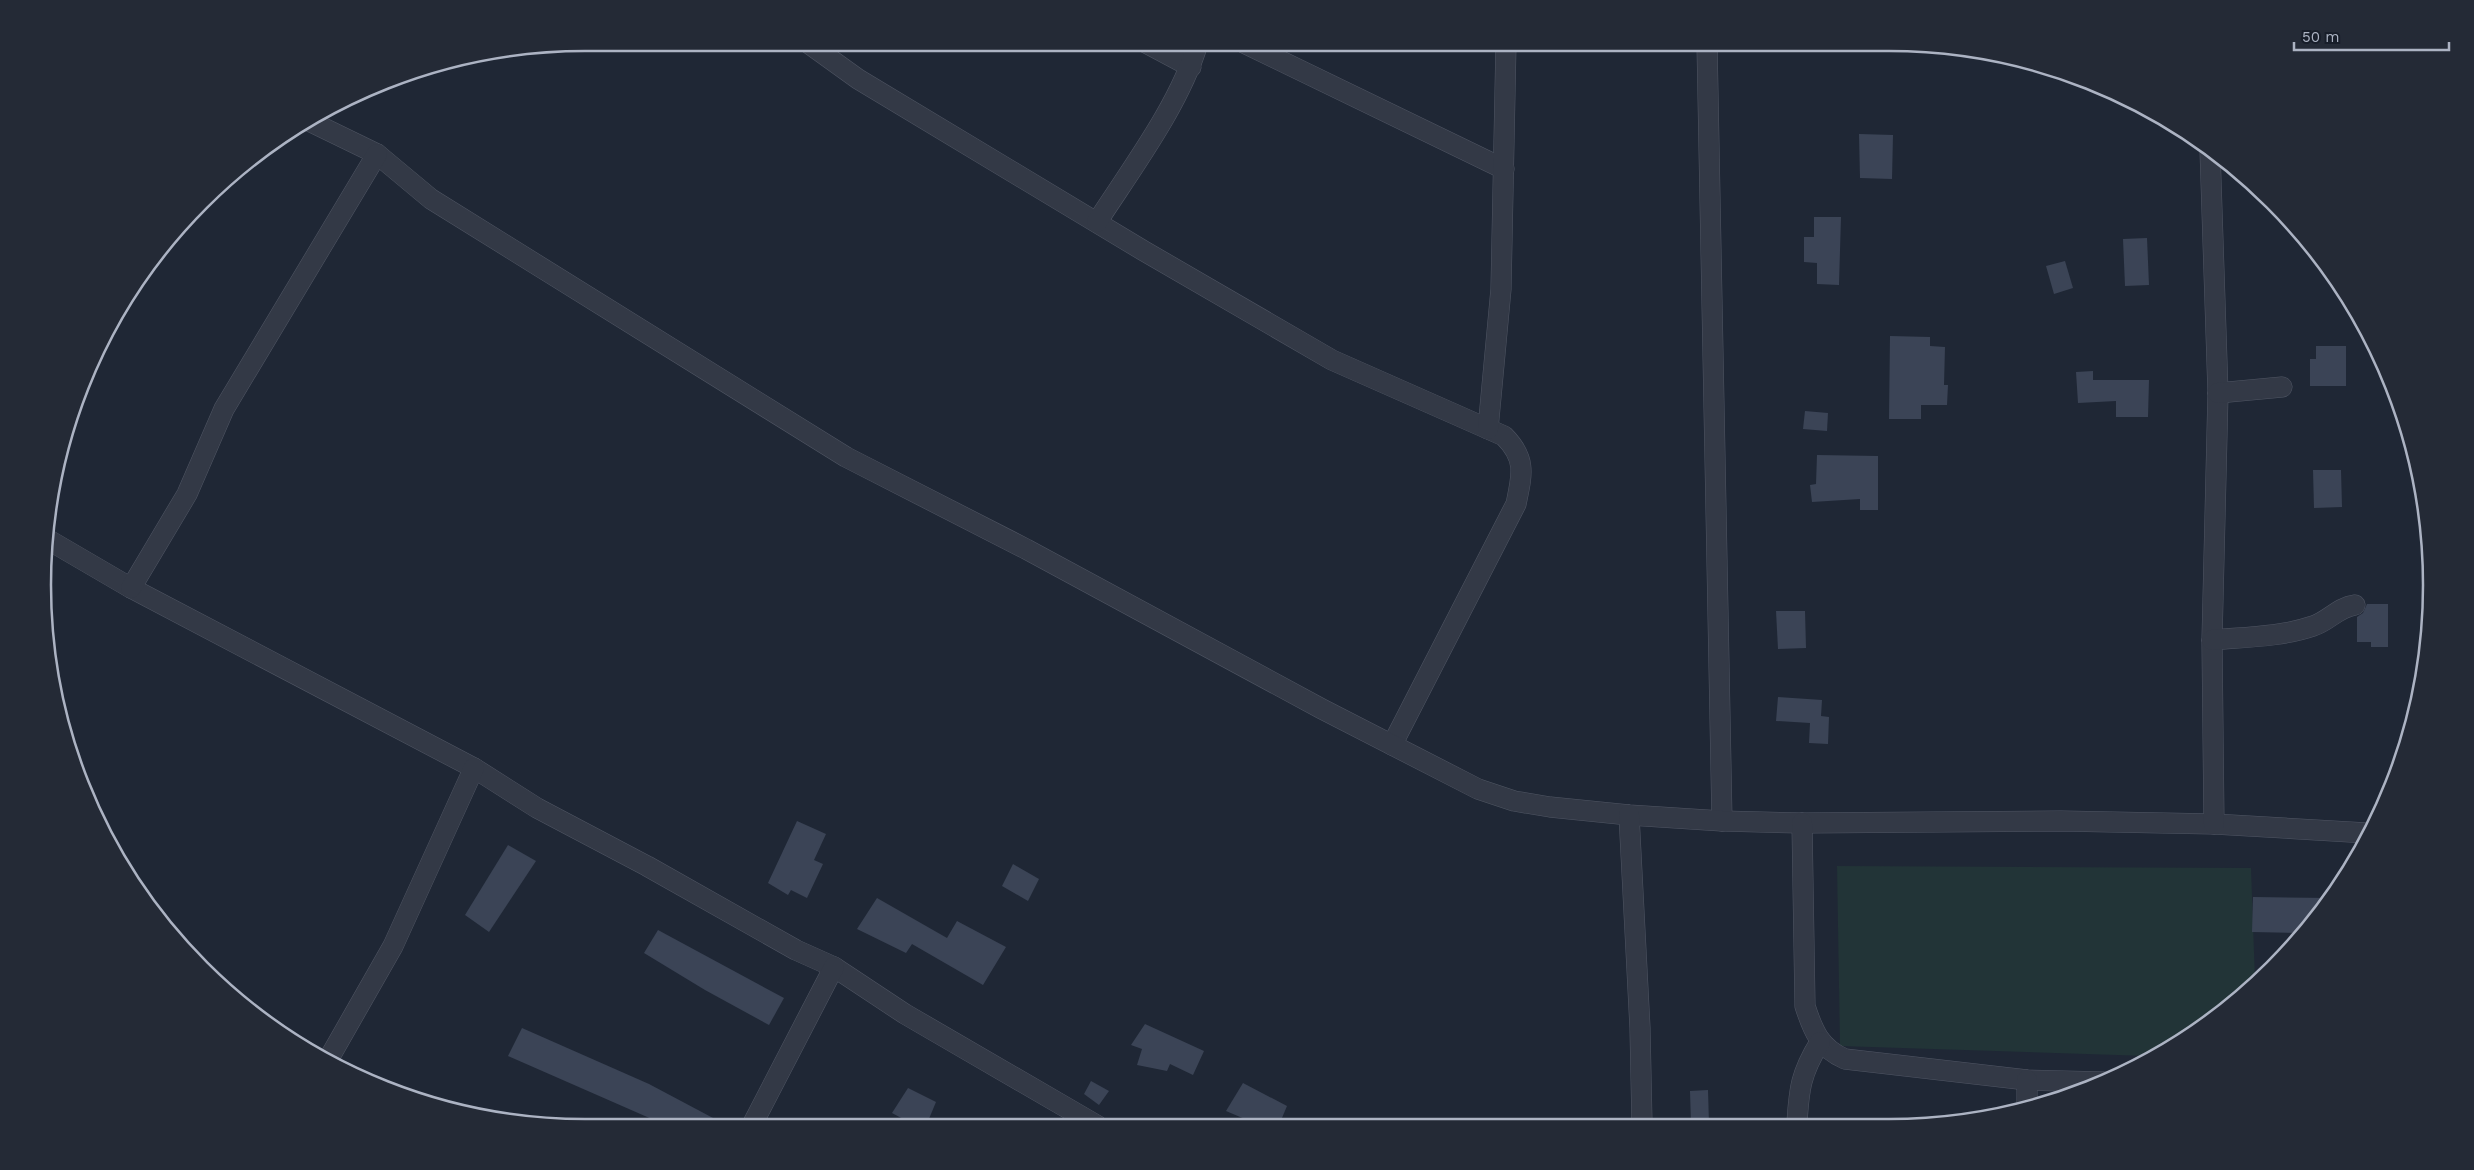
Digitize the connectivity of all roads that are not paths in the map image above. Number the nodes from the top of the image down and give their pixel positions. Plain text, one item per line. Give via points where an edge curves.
1 (820, 51) edge
2 (1162, 51) edge
3 (1196, 51) edge
4 (1262, 51) edge
5 (1506, 51) edge
6 (1707, 51) edge
7 (1191, 68) junction
8 (316, 124) edge
9 (377, 154) junction
10 (2210, 159) edge
11 (1504, 169) junction
12 (1097, 222) junction
13 (2282, 386) dead end
14 (2218, 393) junction
15 (1488, 429) junction
16 (53, 542) edge
17 (131, 588) junction
18 (2355, 604) dead end
19 (2212, 640) junction
20 (1392, 745) junction
21 (474, 768) junction
22 (1629, 815) junction
23 (1722, 821) junction
24 (1802, 823) junction
25 (2214, 824) junction
26 (2362, 833) edge
27 (834, 967) junction
28 (1820, 1042) junction
29 (331, 1054) edge
30 (2027, 1080) junction
31 (2084, 1081) edge
32 (2027, 1101) edge
33 (755, 1119) edge
34 (1086, 1119) edge
35 (1642, 1119) edge
36 (1797, 1119) edge

1 - 12 street via 858,80
2 - 7 street
3 - 7 street
4 - 11 street
5 - 11 street
6 - 23 street
7 - 12 street
8 - 9 street
9 - 17 street via 224,409 187,494
9 - 20 street via 431,199 846,457 1026,549
10 - 14 street
11 - 15 street via 1501,289
12 - 15 street via 1332,360
13 - 14 street
14 - 19 street
15 - 20 street via 1504,436 1516,449 1522,475 1516,504
16 - 17 street
17 - 21 street
18 - 19 street via 2341,608 2323,622 2304,628
19 - 25 street
20 - 22 street via 1478,789 1514,801 1550,808
21 - 27 street via 537,808 796,950
21 - 29 street via 393,946
22 - 23 street
22 - 35 street
23 - 24 street
24 - 25 street via 2060,821
24 - 28 street via 1805,1006
25 - 26 street
27 - 33 street
27 - 34 street via 905,1014
28 - 30 street via 1831,1053 1845,1059
28 - 36 street via 1806,1066 1799,1090
30 - 31 street
30 - 32 street

